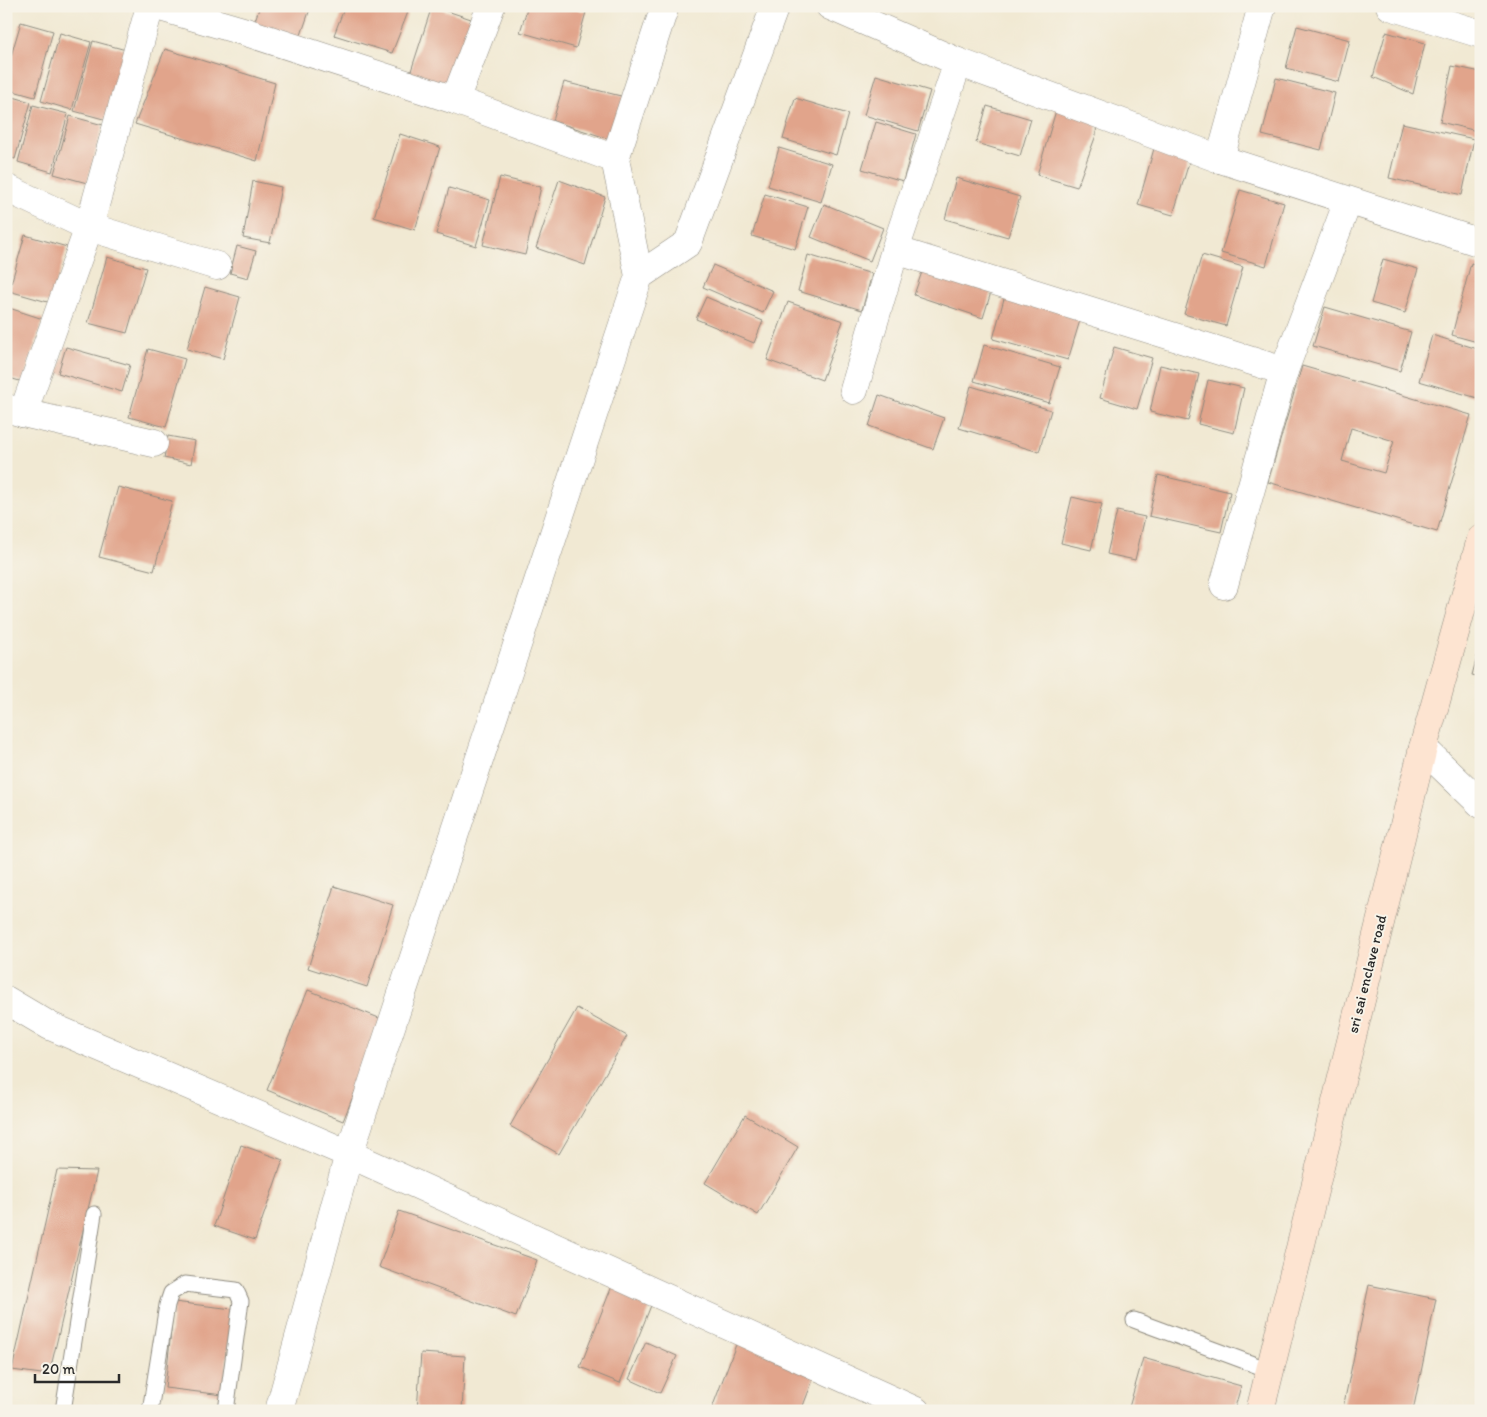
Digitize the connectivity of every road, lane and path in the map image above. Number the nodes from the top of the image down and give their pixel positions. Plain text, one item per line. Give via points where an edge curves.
1 (150, 6) edge
2 (157, 6) edge
3 (491, 6) edge
4 (665, 6) edge
5 (775, 6) edge
6 (830, 6) edge
7 (1262, 6) edge
8 (1390, 6) edge
9 (1443, 14) edge
10 (1481, 34) edge
11 (958, 62) junction
12 (455, 100) junction
13 (615, 159) junction
14 (1220, 159) junction
15 (6, 188) edge
16 (1348, 201) junction
17 (89, 227) junction
18 (1481, 243) edge
19 (895, 250) junction
20 (217, 266) dead end
21 (639, 276) junction
22 (1284, 371) junction
23 (854, 390) dead end
24 (15, 410) edge
25 (154, 444) dead end
26 (1481, 539) edge
27 (1224, 585) dead end
28 (1422, 748) junction
29 (1481, 804) edge
30 (6, 1000) edge
31 (349, 1154) junction
32 (94, 1214) dead end
33 (1134, 1320) dead end
34 (1269, 1370) junction
35 (63, 1411) edge
36 (150, 1411) edge
37 (226, 1411) edge
38 (279, 1411) edge
39 (916, 1411) edge
40 (1260, 1411) edge

1 - 17 street
2 - 12 street
3 - 12 street
4 - 13 street
5 - 21 street via 688,243
6 - 11 street
7 - 14 street
8 - 9 street
9 - 10 street
11 - 14 street
11 - 19 street
12 - 13 street
13 - 21 street
14 - 16 street
15 - 17 street
16 - 18 street
16 - 22 street
17 - 20 street
17 - 24 street
19 - 22 street
19 - 23 street
21 - 31 street
22 - 27 street
24 - 25 street
26 - 28 street, sri sai enclave road
28 - 29 street
28 - 34 street, sri sai enclave road
30 - 31 street via 50,1026
31 - 38 street
31 - 39 street
32 - 35 lane
33 - 34 lane
34 - 40 street, sri sai enclave road
36 - 37 lane via 167,1305 172,1293 185,1284 236,1290 241,1300

